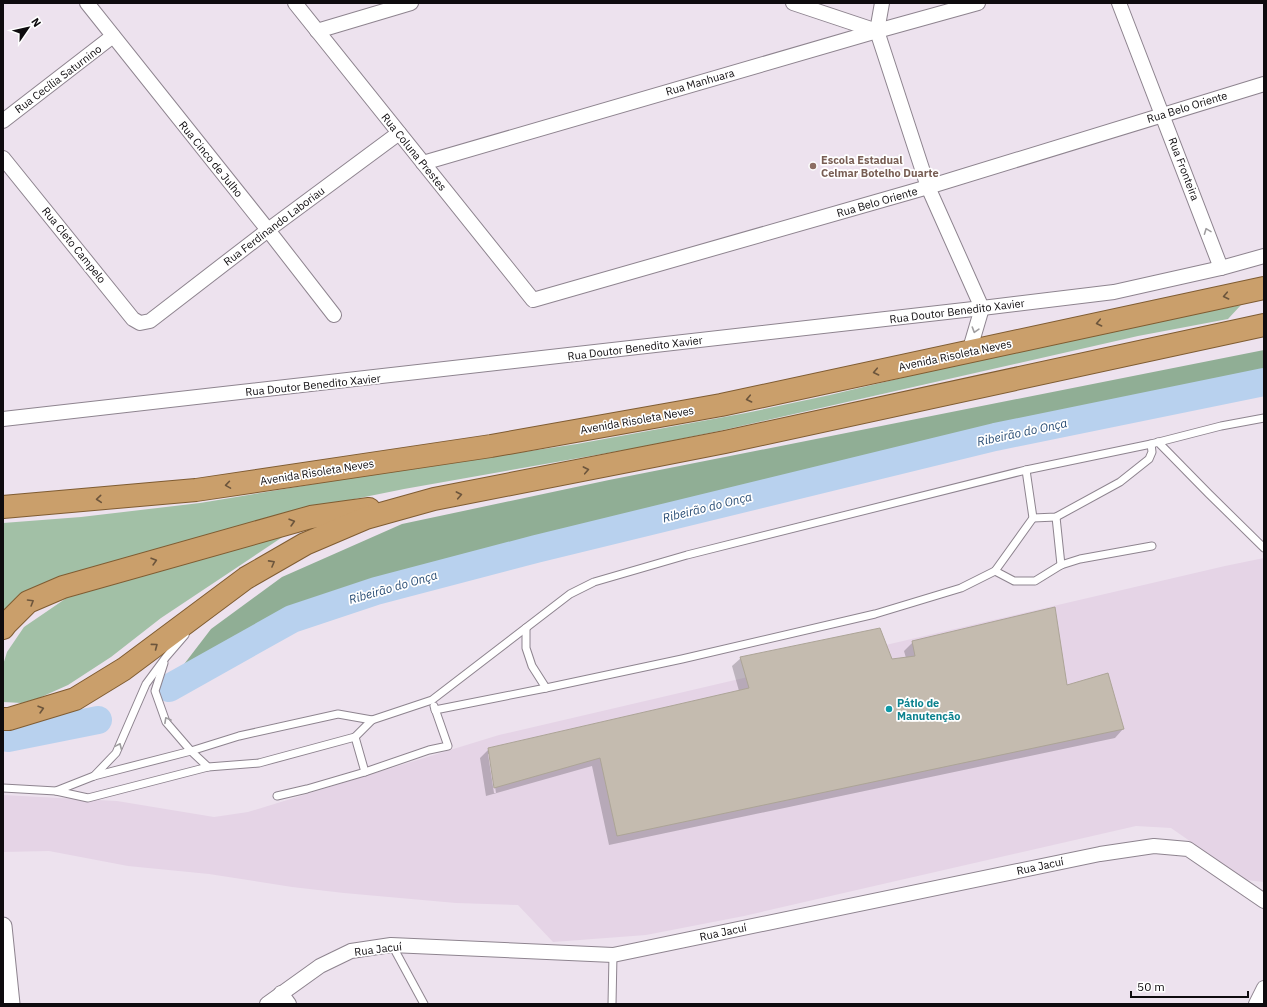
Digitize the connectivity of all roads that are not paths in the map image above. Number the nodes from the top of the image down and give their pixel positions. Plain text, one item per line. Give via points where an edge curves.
1 (88, 3) edge
2 (295, 3) edge
3 (411, 3) edge
4 (793, 3) edge
5 (882, 3) edge
6 (978, 3) edge
7 (1119, 3) edge
8 (317, 31) junction
9 (877, 31) junction
10 (113, 36) junction
11 (1264, 84) edge
12 (1163, 115) junction
13 (3, 121) edge
14 (399, 133) junction
15 (3, 158) edge
16 (423, 163) junction
17 (928, 187) junction
18 (268, 230) junction
19 (1264, 256) edge
20 (1221, 268) junction
21 (1264, 288) edge
22 (533, 300) joint
23 (982, 308) junction
24 (334, 315) dead end
25 (150, 321) joint
26 (1264, 325) edge
27 (969, 352) junction
28 (1264, 418) edge
29 (3, 419) edge
30 (1155, 443) junction
31 (1026, 470) junction
32 (434, 500) junction
33 (3, 507) edge
34 (1056, 517) junction
35 (1033, 518) junction
36 (1152, 546) dead end
37 (1264, 548) edge
38 (1061, 565) junction
39 (995, 571) junction
40 (246, 578) junction
41 (3, 628) edge
42 (526, 628) junction
43 (166, 657) junction
44 (546, 688) junction
45 (432, 700) junction
46 (435, 710) junction
47 (3, 719) edge
48 (372, 720) junction
49 (355, 738) junction
50 (190, 751) junction
51 (208, 767) junction
52 (365, 772) junction
53 (94, 776) junction
54 (3, 788) edge
55 (56, 791) junction
56 (277, 796) dead end
57 (1264, 901) edge
58 (3, 926) edge
59 (392, 945) junction
60 (613, 955) junction
61 (1264, 988) edge
62 (285, 998) edge
63 (11, 1004) edge
64 (267, 1004) edge
65 (424, 1004) edge
66 (612, 1004) edge
67 (1256, 1004) edge

1 - 10 street, Rua Cinco de Julho
2 - 8 street, Rua Coluna Prestes
3 - 8 street
4 - 9 street
5 - 9 street
6 - 9 street, Rua Manhuara
7 - 12 street, Rua Fronteira
8 - 14 street, Rua Coluna Prestes
9 - 16 street, Rua Manhuara
9 - 17 street
10 - 13 street, Rua Cecília Saturnino
10 - 18 street, Rua Cinco de Julho
11 - 12 street, Rua Belo Oriente
12 - 17 street, Rua Belo Oriente
20 -> 12 street, Rua Fronteira
14 - 16 street, Rua Coluna Prestes
14 - 18 street, Rua Ferdinando Laboriau
15 - 25 street, Rua Cleto Campelo via 133,319 140,323
16 - 22 street, Rua Coluna Prestes
17 - 22 street, Rua Belo Oriente
17 - 23 street
18 - 24 street, Rua Cinco de Julho
18 - 25 street, Rua Ferdinando Laboriau
19 - 20 street, Rua Doutor Benedito Xavier
20 - 23 street, Rua Doutor Benedito Xavier via 1114,292
21 -> 27 highway, Avenida Risoleta Neves
23 -> 27 street
23 - 29 street, Rua Doutor Benedito Xavier
32 -> 26 highway via 725,442
27 -> 33 highway, Avenida Risoleta Neves via 721,405 491,446 196,490
28 - 30 lane
30 - 31 lane
30 - 34 lane via 1149,459 1120,482
30 - 37 lane
31 - 35 lane
31 - 42 lane via 687,554 594,582 570,594
40 -> 32 highway via 305,544 366,518
41 -> 32 highway via 28,602 63,586 311,517
34 - 35 lane
34 - 38 lane
35 - 39 lane
36 - 38 lane
38 - 39 lane via 1035,581 1014,581
39 - 44 lane via 961,588 875,614
40 - 43 lane via 201,616
47 -> 40 highway via 75,699 124,670
42 - 44 lane via 526,648 532,666
42 - 45 lane
50 -> 43 lane via 166,722 155,691
53 -> 43 lane via 116,753 146,684
44 - 46 lane
45 - 46 lane
45 - 48 lane
46 - 52 lane via 448,746
48 - 49 lane
48 - 50 lane via 338,714 239,736
49 - 51 lane via 259,763
49 - 52 lane
50 - 51 lane
50 - 53 lane
51 - 55 lane via 88,798
52 - 56 lane via 307,790
53 - 55 lane
54 - 55 lane
57 - 60 street, Rua Jacuí via 1188,849 1154,846 1100,854
58 - 63 street
59 - 60 street, Rua Jacuí
59 - 62 street, Rua Jacuí via 351,951 320,966
59 - 65 lane
60 - 66 lane
61 - 67 street
62 - 64 street, Rua Jacuí

